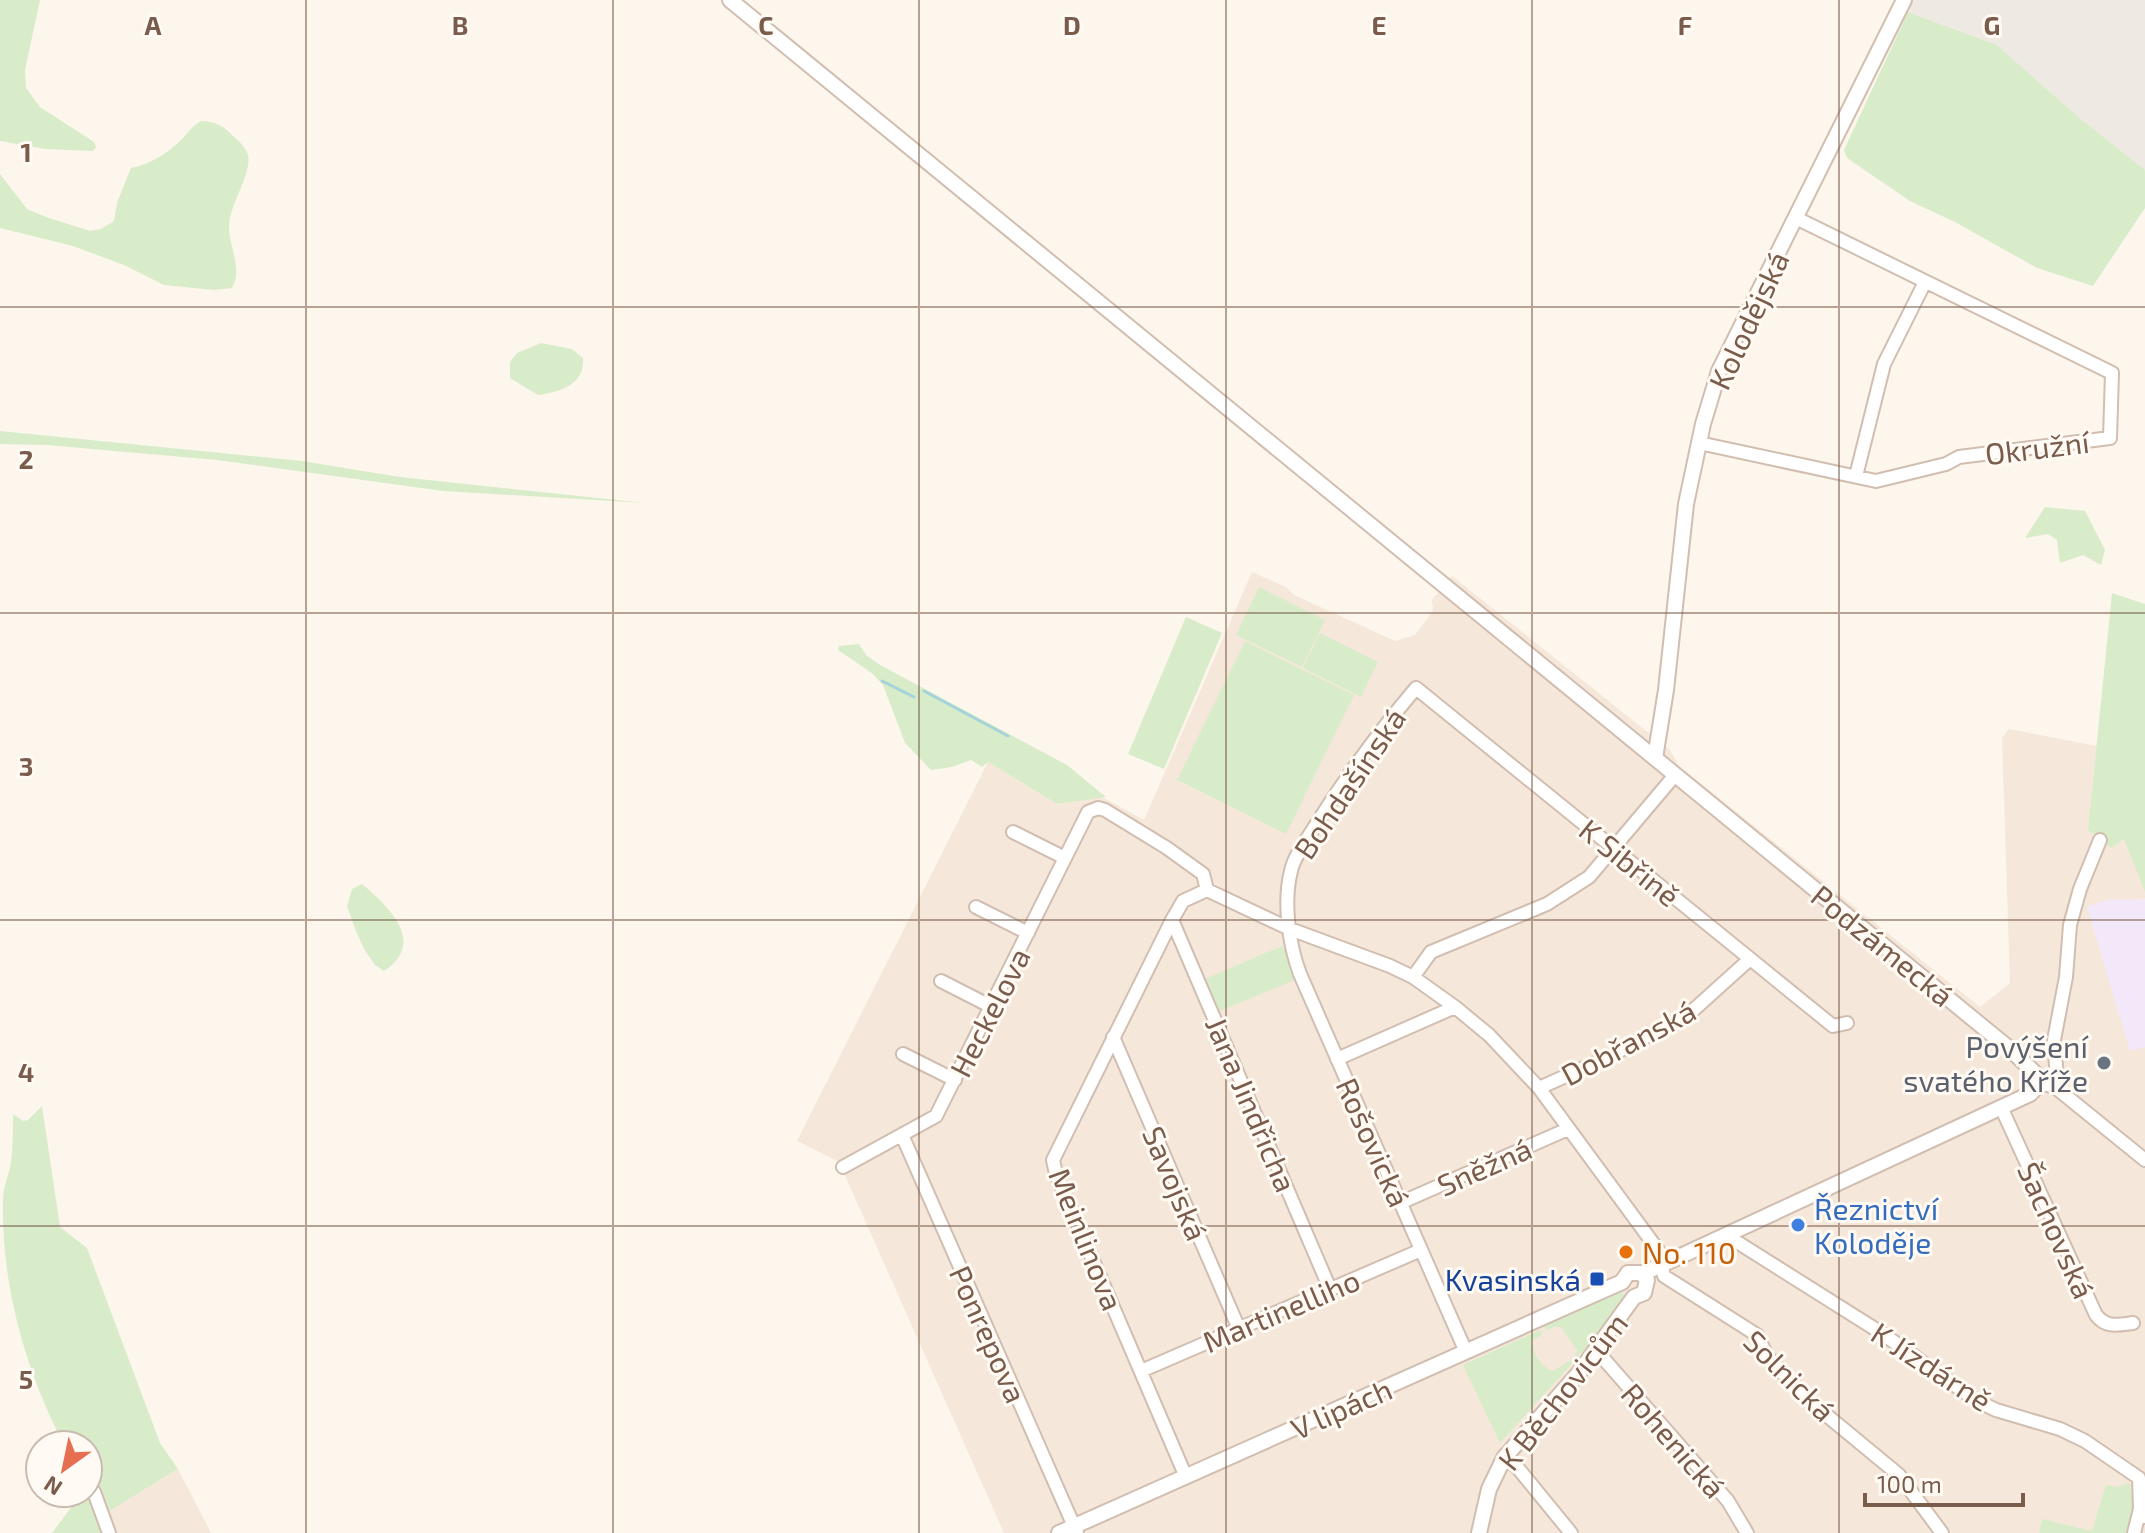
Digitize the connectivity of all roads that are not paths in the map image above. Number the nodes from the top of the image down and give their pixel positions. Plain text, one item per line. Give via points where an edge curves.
1 (730, 0) edge
2 (1904, 0) edge
3 (1796, 218) junction
4 (1925, 282) junction
5 (1699, 443) junction
6 (1856, 476) junction
7 (1416, 688) joint
8 (1655, 758) junction
9 (1675, 775) junction
10 (1013, 832) dead end
11 (2100, 840) dead end
12 (1615, 849) junction
13 (1065, 858) junction
14 (1207, 890) junction
15 (976, 907) dead end
16 (1172, 920) junction
17 (1290, 929) junction
18 (1028, 933) junction
19 (1750, 959) junction
20 (1413, 977) junction
21 (941, 981) dead end
22 (992, 1007) junction
23 (1455, 1007) junction
24 (1847, 1023) dead end
25 (1113, 1037) junction
26 (903, 1054) dead end
27 (1337, 1059) junction
28 (955, 1080) junction
29 (2038, 1083) junction
30 (2055, 1087) junction
31 (1539, 1088) junction
32 (2001, 1107) junction
33 (1568, 1129) junction
34 (902, 1135) junction
35 (2145, 1160) edge
36 (843, 1167) dead end
37 (1400, 1203) junction
38 (1726, 1235) junction
39 (1421, 1250) junction
40 (1659, 1266) junction
41 (1644, 1277) junction
42 (1622, 1282) junction
43 (1330, 1289) junction
44 (1634, 1297) junction
45 (2133, 1323) dead end
46 (1239, 1329) junction
47 (1596, 1350) junction
48 (1466, 1352) junction
49 (1141, 1371) junction
50 (1504, 1458) junction
51 (2142, 1476) edge
52 (1186, 1477) junction
53 (100, 1509) edge
54 (2142, 1513) edge
55 (1075, 1530) edge
56 (109, 1533) edge
57 (1059, 1533) edge
58 (1479, 1533) edge
59 (1571, 1533) edge
60 (1747, 1533) edge
61 (1942, 1533) edge
62 (2134, 1533) edge

1 - 8 street, Podzámecká
2 - 3 street, Kolodějská
3 - 4 street, Okružní
3 - 5 street, Kolodějská via 1719,371
4 - 6 street via 1884,364
4 - 6 street, Okružní via 2112,373 2110,438 1959,457 1876,481
5 - 6 street, Okružní
5 - 8 street, Kolodějská via 1686,504
7 - 12 street, K Sibřině
7 - 17 street, Bohdašínská via 1339,787 1291,869
8 - 9 street, Podzámecká
9 - 12 street
9 - 29 street, Podzámecká via 2011,1050 2035,1073
10 - 13 street
11 - 30 street via 2070,925 2054,1040
12 - 19 street, K Sibřině
12 - 20 street via 1589,877 1547,904 1431,952
13 - 14 street, Heckelova via 1088,812 1098,808 1203,874
13 - 18 street, Heckelova
14 - 16 street, Meinlinova via 1183,901
14 - 17 street
15 - 18 street
16 - 25 street, Meinlinova
16 - 43 street, Jana Jindřicha
17 - 20 street
17 - 27 street, Rošovická via 1298,969
18 - 22 street, Heckelova
19 - 24 street, K Sibřině via 1833,1026
19 - 31 street, Dobřanská via 1668,1026
20 - 23 street
21 - 22 street
22 - 28 street, Heckelova
23 - 27 street
23 - 31 street
25 - 46 street, Savojská
25 - 49 street, Meinlinova via 1053,1165
26 - 28 street
27 - 37 street, Rošovická
28 - 34 street, Heckelova via 936,1116
29 - 30 street
29 - 32 street via 2030,1094
30 - 35 street
31 - 33 street
32 - 38 street
32 - 45 street, Šachovská via 2096,1315 2111,1326
33 - 37 street, Sněžná
33 - 40 street via 1658,1250
34 - 36 street, Heckelova
34 - 55 street, Ponrepova
37 - 39 street, Rošovická
38 - 40 street
38 - 51 street, K Jízdárně via 1883,1334 1977,1401 2060,1429
39 - 43 street, Martinelliho
39 - 48 street, Rošovická
40 - 41 street
40 - 61 street, Solnická via 1673,1283 1757,1335 1767,1356 1807,1399 1899,1475
41 - 42 street via 1628,1273
41 - 44 street via 1644,1293
42 - 44 street via 1625,1293
42 - 48 street, V lipách
43 - 46 street, Martinelliho
44 - 47 street, K Běchovicům
46 - 49 street, Martinelliho
47 - 50 street, K Běchovicům
47 - 60 street, Rohenická via 1728,1501
48 - 52 street, V lipách
49 - 52 street, Meinlinova
50 - 58 street, K Běchovicům via 1489,1489
50 - 59 street
51 - 54 street
52 - 55 street, V lipách
53 - 56 street
54 - 62 street
55 - 57 street, V lipách

